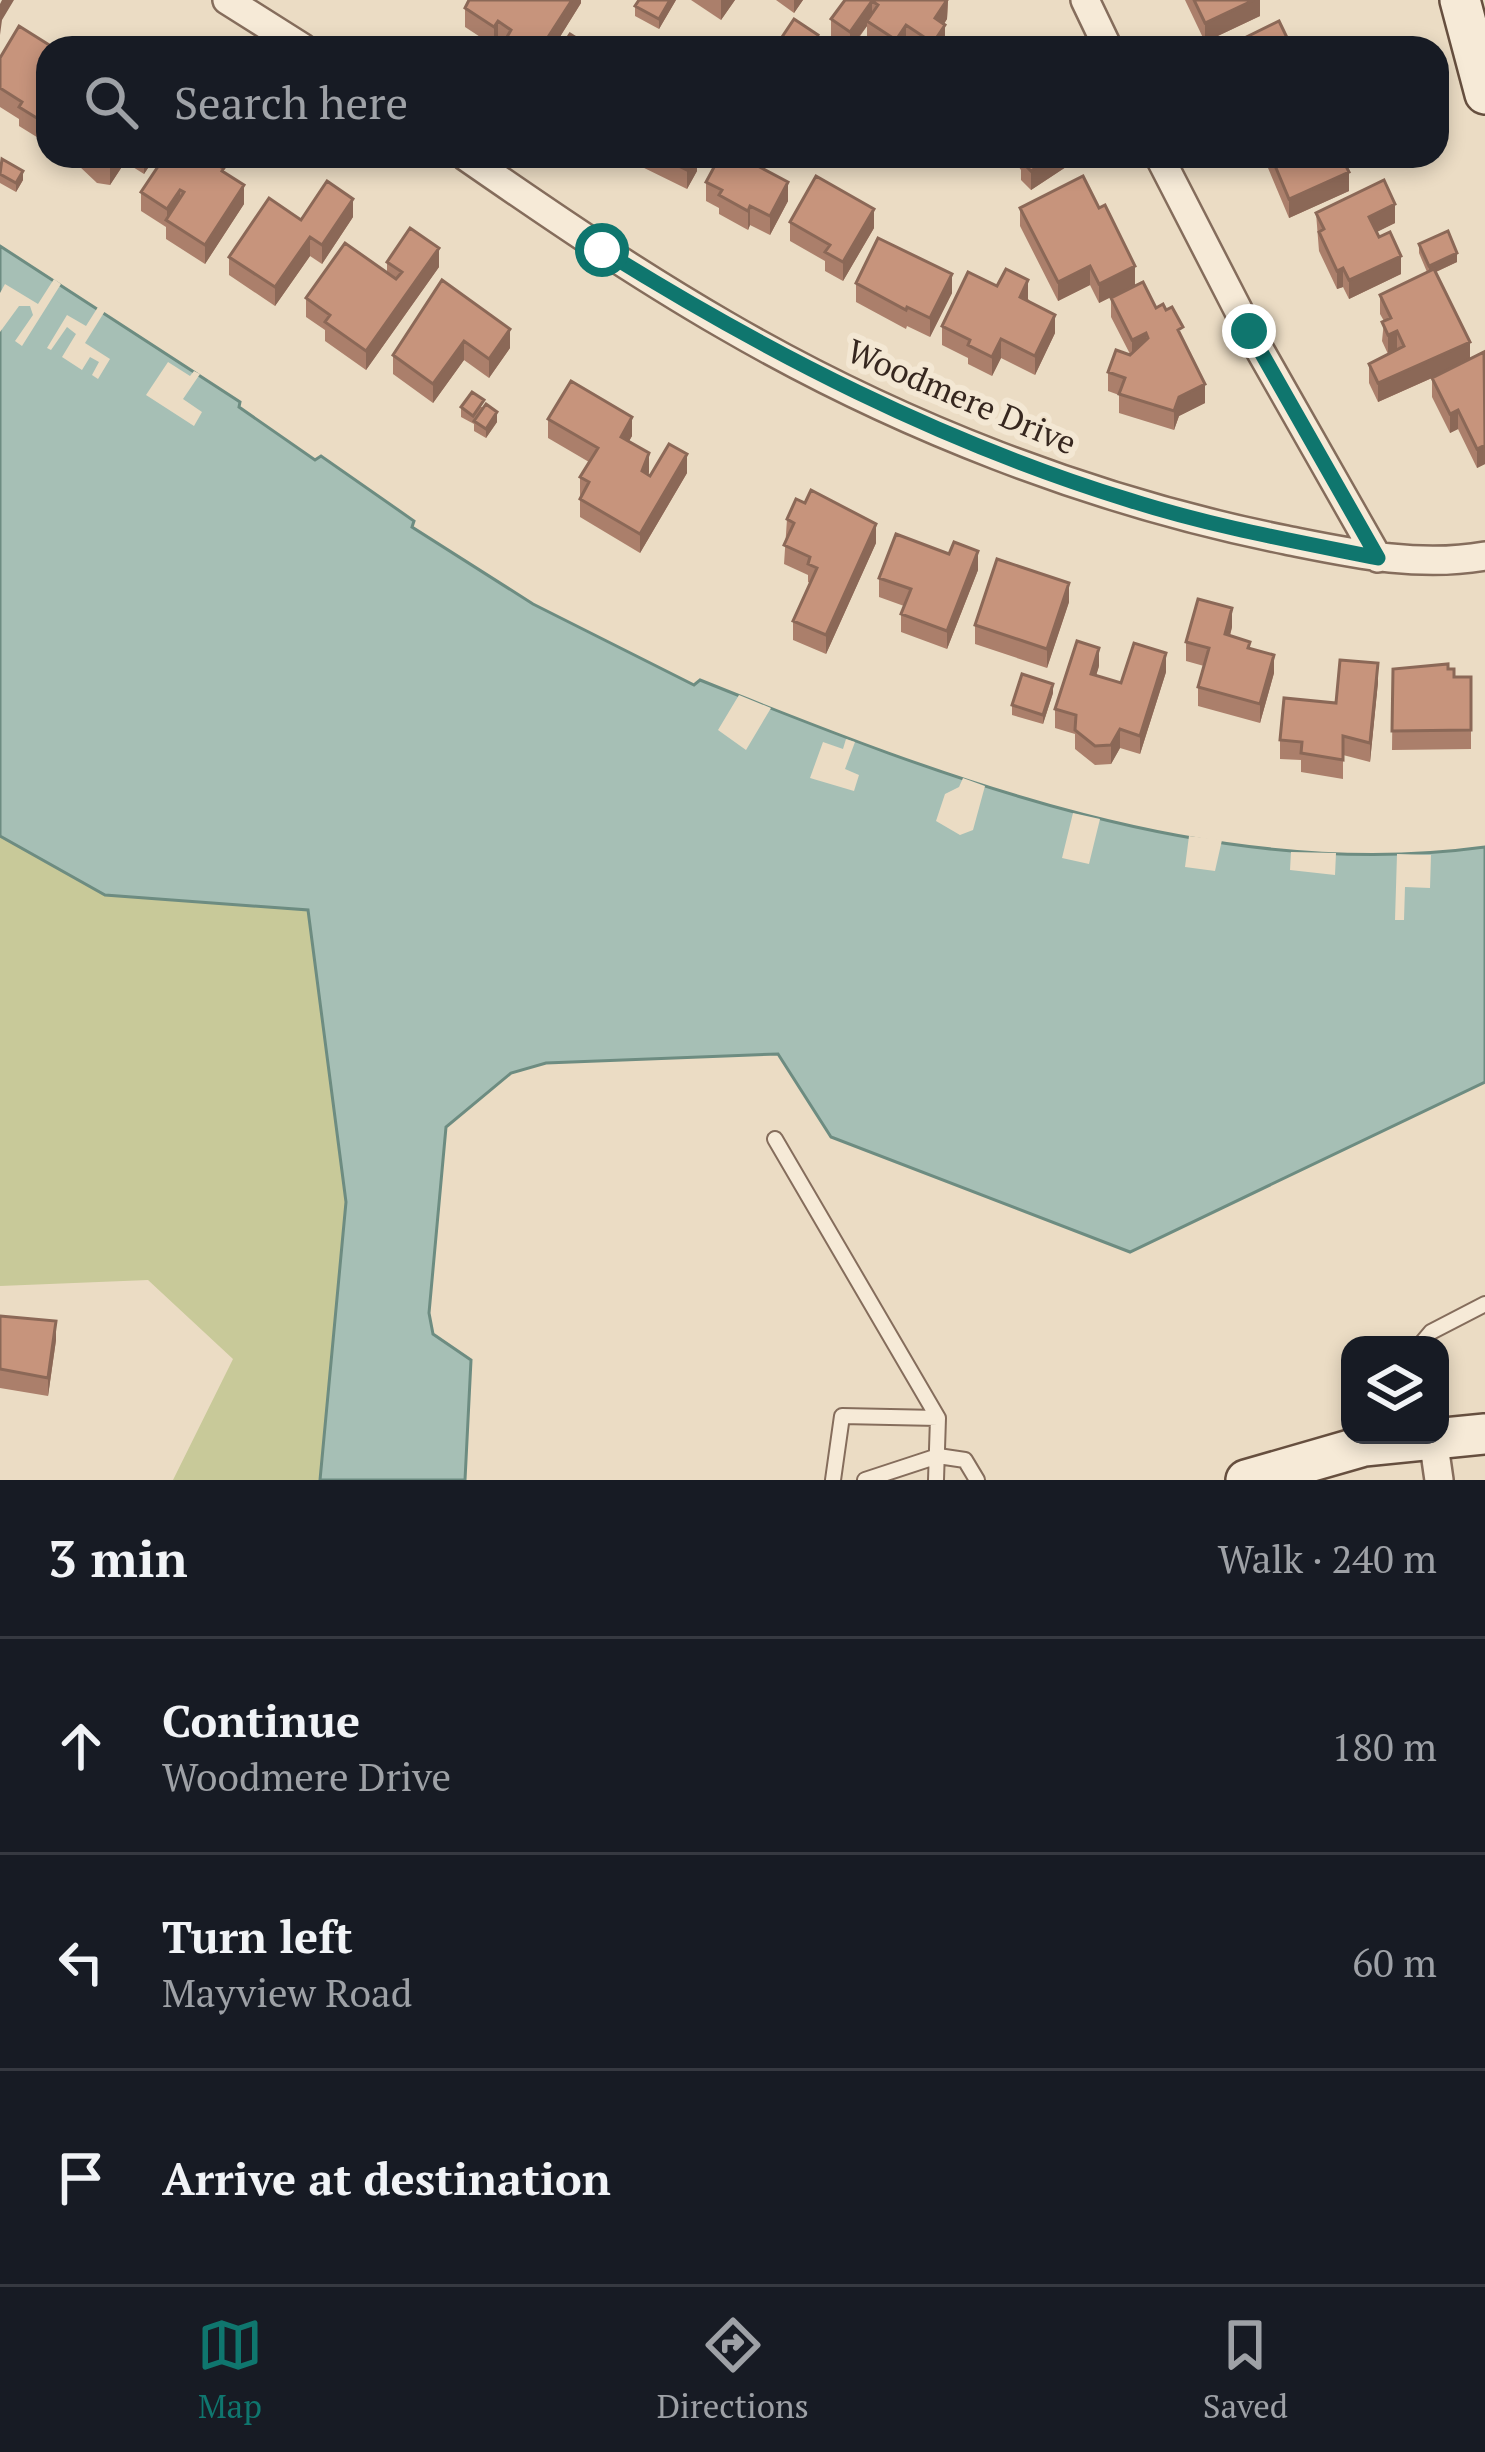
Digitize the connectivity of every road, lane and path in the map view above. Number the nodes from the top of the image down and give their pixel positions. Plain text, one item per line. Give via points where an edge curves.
1 (227, 0) edge
2 (1085, 0) edge
3 (1460, 0) edge
4 (1475, 0) edge
5 (1485, 16) edge
6 (284, 36) edge
7 (1102, 36) edge
8 (1485, 94) edge
9 (482, 168) edge
10 (1165, 168) edge
11 (1485, 556) edge
12 (1378, 558) junction
13 (775, 1139) dead end
14 (1484, 1305) edge
15 (1428, 1336) edge
16 (938, 1418) junction
17 (1485, 1434) edge
18 (1449, 1436) edge
19 (1379, 1444) edge
20 (1434, 1444) edge
21 (938, 1456) junction
22 (833, 1480) edge
23 (865, 1480) edge
24 (936, 1480) edge
25 (977, 1480) edge
26 (1246, 1480) edge
27 (1439, 1480) edge

1 - 6 street
2 - 7 street
3 - 8 main road
4 - 5 main road
9 - 12 street, Woodmere Drive via 729,328 904,416 1131,501
10 - 12 street
11 - 12 street, Woodmere Drive
13 - 16 lane
14 - 15 lane
16 - 21 lane
16 - 22 lane via 842,1416
17 - 18 main road
19 - 26 main road
20 - 27 street
21 - 23 lane
21 - 24 lane
21 - 25 lane via 965,1460

